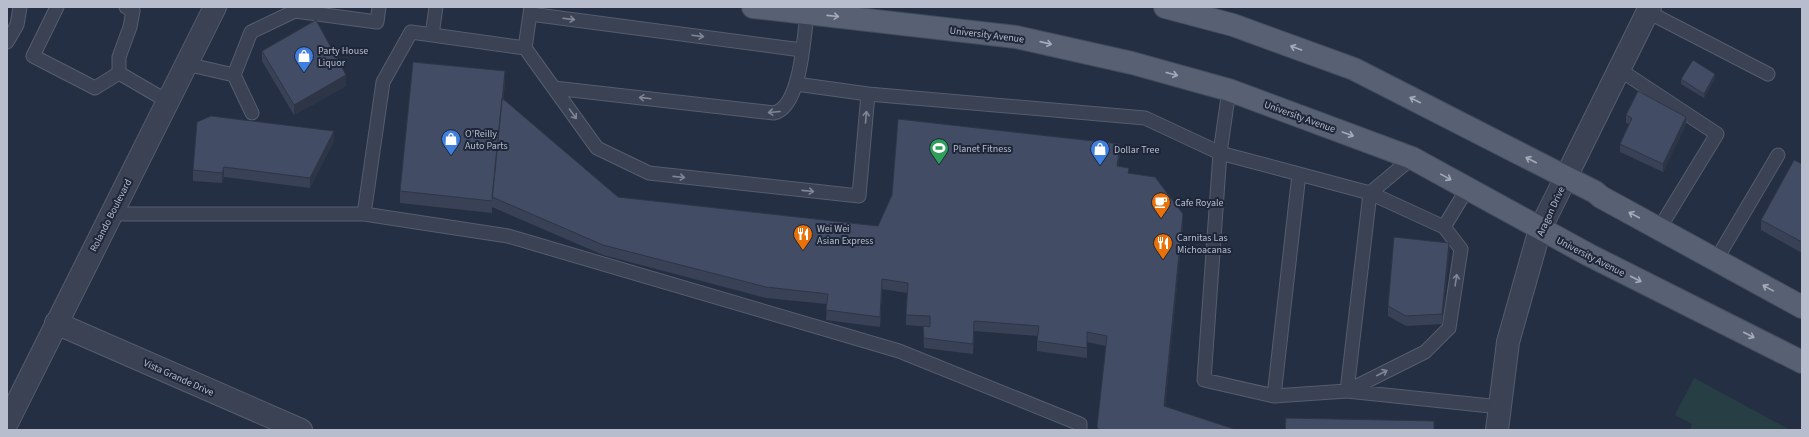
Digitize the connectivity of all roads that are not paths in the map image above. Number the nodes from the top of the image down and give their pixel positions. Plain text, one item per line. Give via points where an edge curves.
1 (20, 7) edge
2 (57, 7) edge
3 (126, 7) edge
4 (215, 7) edge
5 (379, 7) edge
6 (436, 7) edge
7 (753, 7) edge
8 (1165, 7) edge
9 (1649, 9) edge
10 (306, 10) edge
11 (531, 11) edge
12 (807, 13) junction
13 (432, 35) junction
14 (7, 42) edge
15 (525, 48) junction
16 (802, 50) junction
17 (186, 64) junction
18 (1620, 70) junction
19 (119, 73) junction
20 (1768, 74) dead end
21 (234, 75) junction
22 (796, 84) junction
23 (554, 88) junction
24 (1229, 90) junction
25 (868, 94) junction
26 (167, 101) junction
27 (252, 113) dead end
28 (1220, 153) junction
29 (1778, 155) dead end
30 (1412, 158) junction
31 (1299, 174) junction
32 (1566, 177) junction
33 (1467, 188) junction
34 (1370, 193) junction
35 (111, 214) junction
36 (364, 214) junction
37 (1444, 227) junction
38 (1540, 229) junction
39 (1659, 229) junction
40 (1716, 260) junction
41 (1802, 307) edge
42 (56, 323) junction
43 (1802, 362) edge
44 (1347, 391) junction
45 (1274, 396) junction
46 (1500, 407) junction
47 (7, 423) edge
48 (302, 430) edge
49 (1080, 430) edge
50 (1497, 430) edge

1 - 14 lane via 17,25
2 - 19 lane via 33,56 95,88
3 - 19 lane via 133,11 119,57
4 - 17 street, Rolando Boulevard
5 - 10 lane via 377,22
6 - 13 lane
7 - 12 main road, University Avenue
32 -> 8 main road via 1354,69 1233,25
9 - 18 street, Aragon Drive
9 - 20 lane
10 - 21 lane via 294,11 251,32
11 - 15 lane
11 -> 16 lane
12 - 16 lane
12 -> 24 main road, University Avenue via 1016,37 1132,63
13 - 15 lane
13 - 36 lane via 411,32 383,82
15 - 23 lane
16 - 22 lane
17 - 21 lane
17 - 26 street, Rolando Boulevard
18 - 32 street, Aragon Drive
18 - 39 lane via 1717,134
19 - 26 lane
21 - 27 lane
22 -> 23 lane via 784,108 774,113
22 - 25 lane
23 -> 25 lane via 598,148 649,173 859,196
24 - 28 lane
24 -> 30 main road, University Avenue
25 - 28 lane via 1145,118
26 - 35 street, Rolando Boulevard
28 - 31 lane
28 - 45 lane via 1204,380
29 - 40 lane
30 -> 33 main road, University Avenue
30 - 34 lane
31 - 34 lane
31 - 45 lane
32 - 38 street, Aragon Drive
39 -> 32 main road
33 - 37 lane
33 - 38 main road, University Avenue
34 - 37 lane
34 - 44 lane
35 - 36 lane
35 - 42 street, Rolando Boulevard
36 - 49 lane via 508,236 899,351 1080,424
44 -> 37 lane via 1425,352 1449,328 1461,249
38 -> 43 main road, University Avenue
38 - 46 street, Aragon Drive via 1508,342
39 - 40 main road
41 -> 40 main road
42 - 47 street, Rolando Boulevard
42 - 48 street, Vista Grande Drive
44 - 45 lane
44 - 46 lane
46 - 50 street, Aragon Drive

